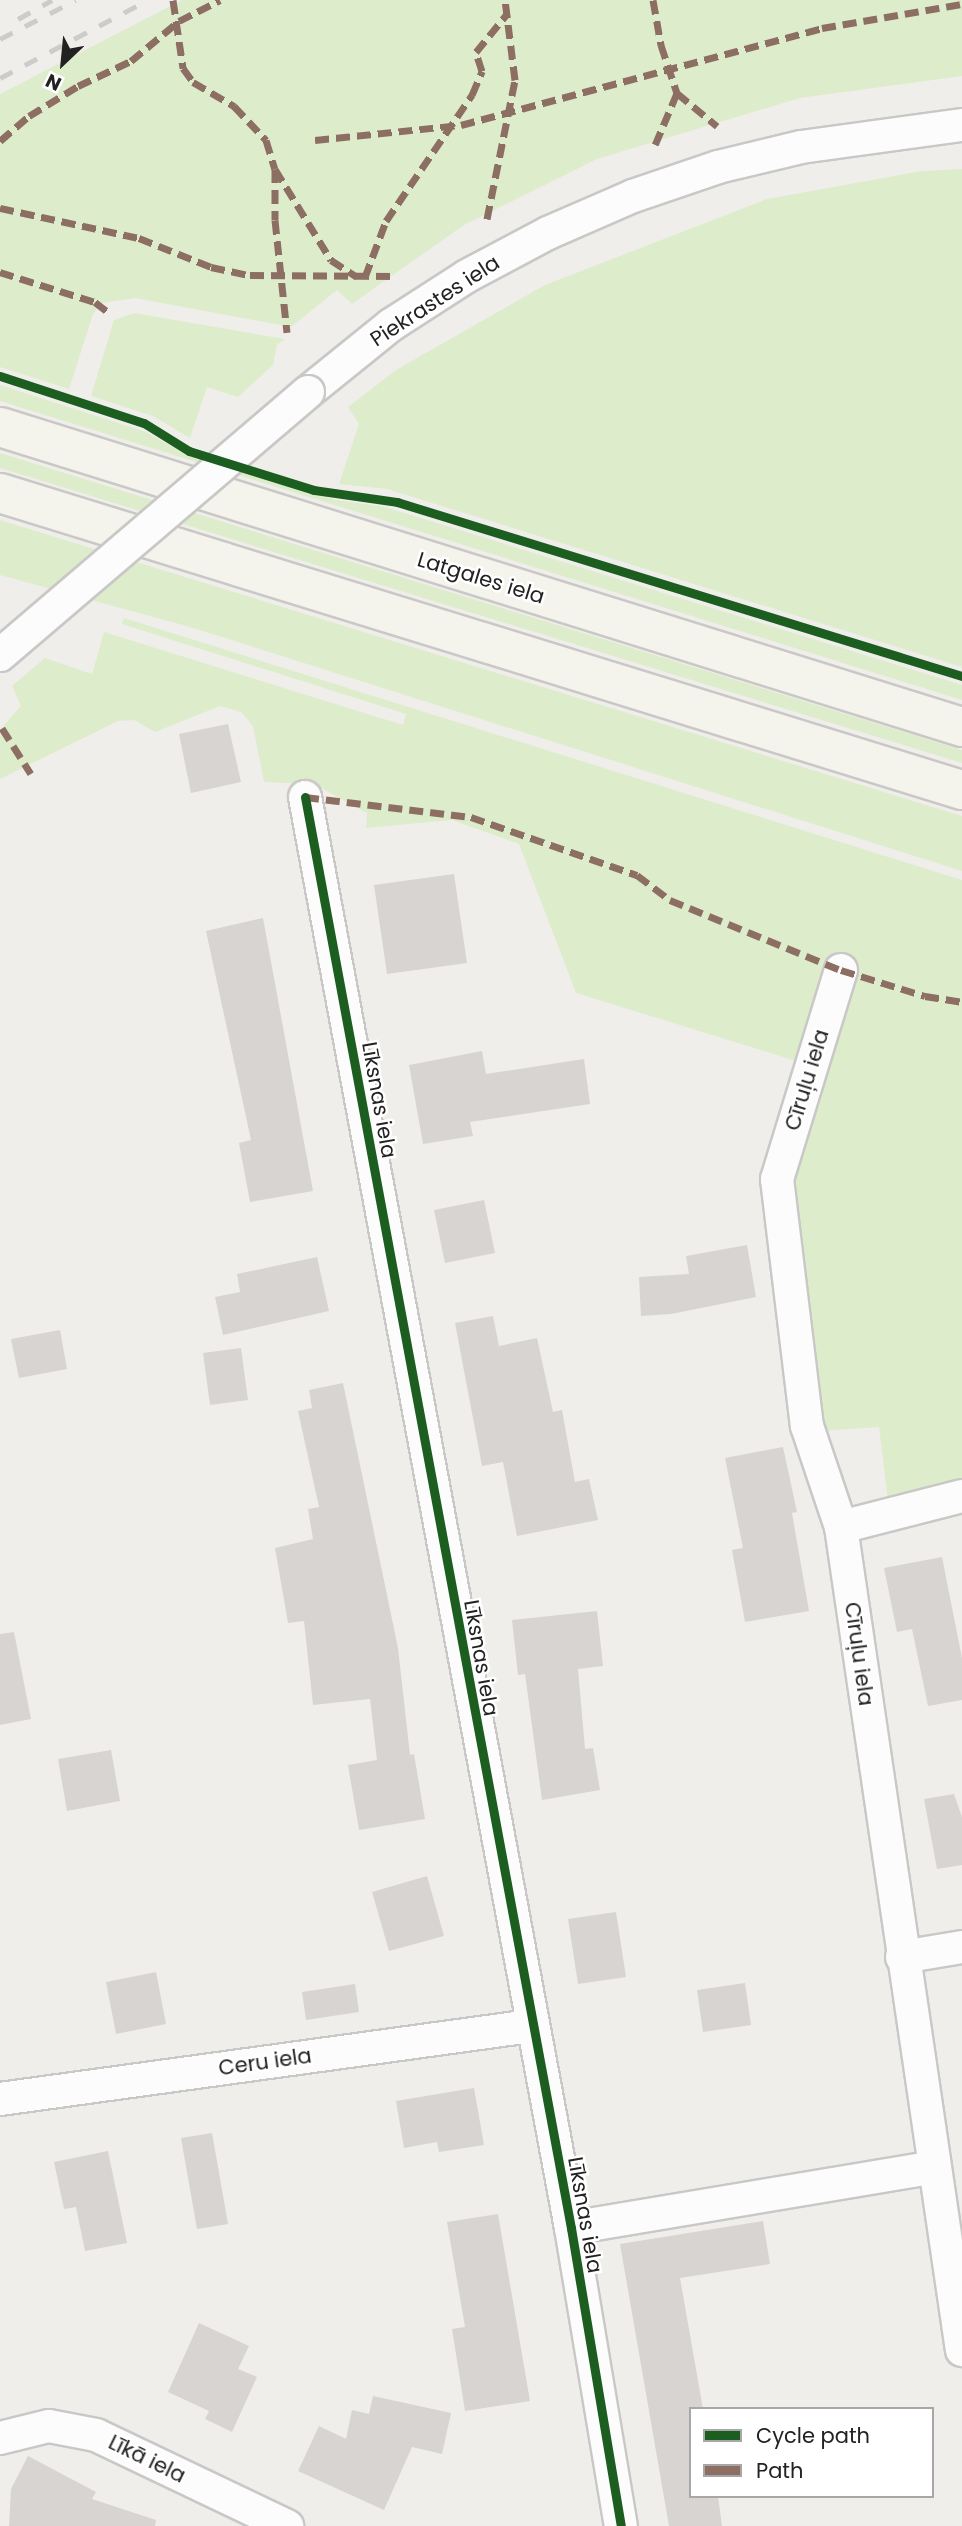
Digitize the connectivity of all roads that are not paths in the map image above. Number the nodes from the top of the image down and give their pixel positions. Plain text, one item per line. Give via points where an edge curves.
1 (962, 125) edge
2 (0, 427) edge
3 (0, 494) edge
4 (0, 655) edge
5 (962, 727) edge
6 (962, 790) edge
7 (305, 797) dead end
8 (841, 970) dead end
9 (962, 1496) edge
10 (841, 1527) junction
11 (962, 1947) edge
12 (902, 1957) junction
13 (531, 2026) junction
14 (0, 2099) edge
15 (934, 2167) junction
16 (571, 2228) junction
17 (962, 2350) edge
18 (0, 2438) edge
19 (287, 2526) edge
20 (621, 2526) edge

1 - 4 street, Piekrastes iela, bridge via 801,147 718,167 633,196 548,233 467,276 391,325 308,392
2 - 5 street, Latgales iela
3 - 6 street
7 - 13 street, Līksnas iela
8 - 10 street, Cīruļu iela via 777,1179 807,1426
9 - 10 street
10 - 12 street, Cīruļu iela
11 - 12 street
12 - 15 street, Cīruļu iela
13 - 14 street, Ceru iela
13 - 16 street, Līksnas iela
15 - 16 street
15 - 17 street, Cīruļu iela
16 - 20 street, Līksnas iela
18 - 19 street, Līkā iela via 49,2426 96,2435

